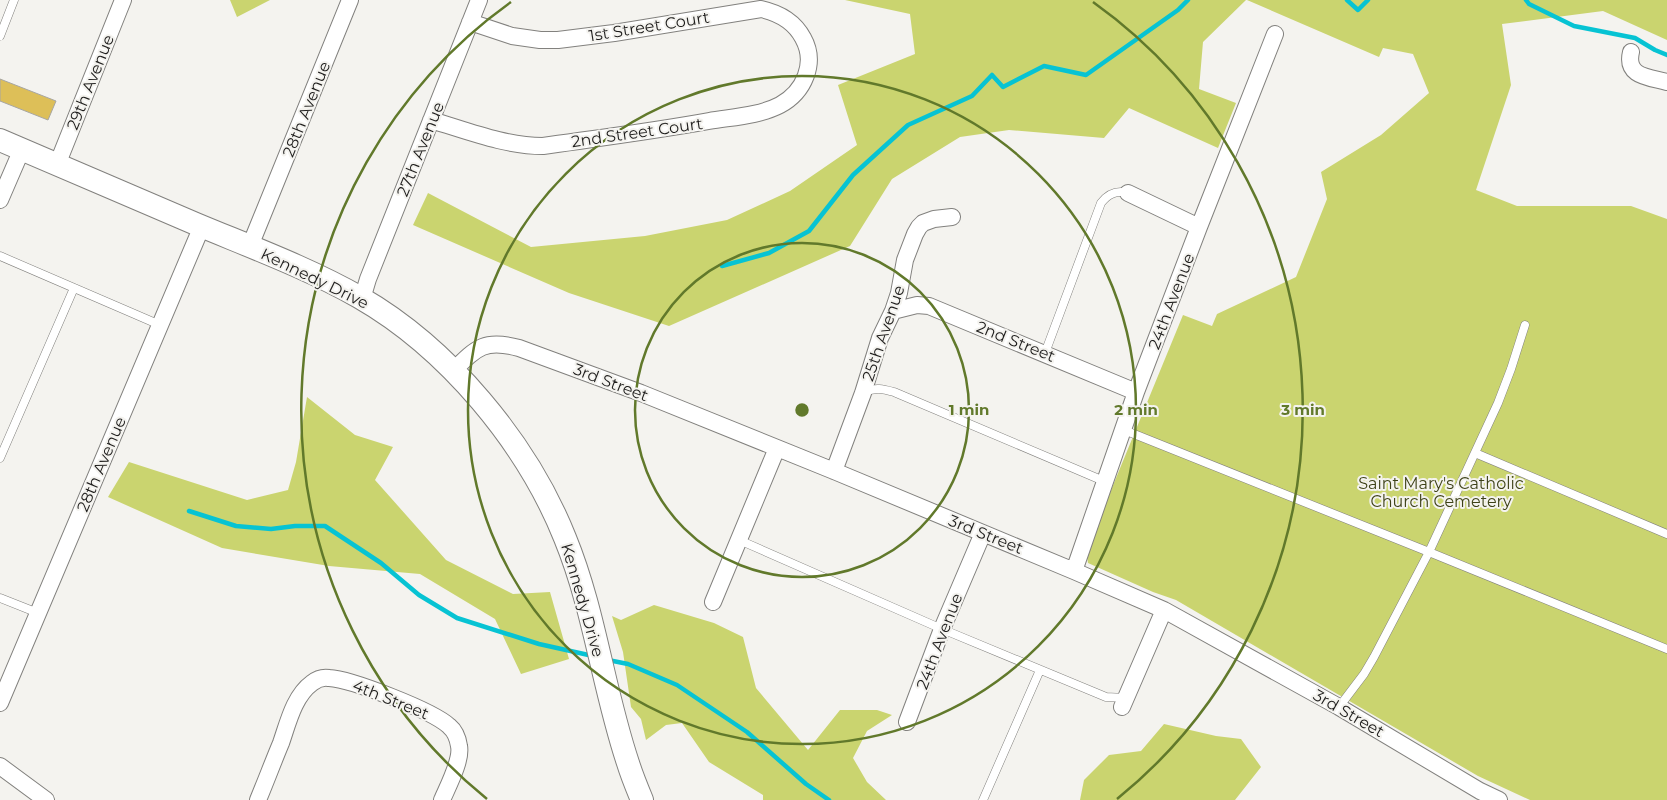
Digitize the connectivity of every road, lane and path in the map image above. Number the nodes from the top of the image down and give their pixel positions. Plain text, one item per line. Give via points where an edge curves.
1 (14, 0) edge
2 (123, 0) edge
3 (350, 0) edge
4 (479, 0) edge
5 (470, 22) junction
6 (1275, 34) dead end
7 (0, 36) edge
8 (1631, 52) dead end
9 (810, 53) joint
10 (1667, 82) edge
11 (431, 120) junction
12 (0, 140) edge
13 (22, 149) junction
14 (57, 165) junction
15 (1128, 193) joint
16 (0, 200) edge
17 (952, 217) dead end
18 (202, 226) junction
19 (1199, 227) junction
20 (250, 246) junction
21 (0, 256) edge
22 (74, 288) junction
23 (362, 299) junction
24 (893, 311) junction
25 (160, 325) junction
26 (1526, 325) dead end
27 (1045, 353) junction
28 (454, 370) junction
29 (1136, 392) junction
30 (863, 393) junction
31 (1124, 430) junction
32 (776, 448) junction
33 (1475, 453) junction
34 (0, 458) edge
35 (834, 471) junction
36 (1106, 480) junction
37 (983, 533) junction
38 (1667, 534) edge
39 (739, 540) junction
40 (1429, 552) junction
41 (1074, 570) junction
42 (0, 598) edge
43 (713, 602) dead end
44 (1164, 610) junction
45 (38, 614) junction
46 (942, 629) junction
47 (1667, 649) edge
48 (1040, 670) junction
49 (0, 703) edge
50 (1124, 703) joint
51 (1339, 707) junction
52 (907, 722) dead end
53 (0, 766) edge
54 (1477, 795) edge
55 (46, 800) edge
56 (258, 800) edge
57 (442, 800) edge
58 (642, 800) edge
59 (983, 800) edge
60 (1499, 800) edge

1 - 7 lane
2 - 14 street, 29th Avenue
3 - 20 street, 28th Avenue
4 - 5 street, 27th Avenue
5 - 9 street, 1st Street Court via 512,36 558,40 761,9 790,21 800,32
5 - 11 street, 27th Avenue
6 - 19 street, 24th Avenue
8 - 10 street via 1629,64 1632,70
9 - 11 street, 2nd Street Court via 808,69 792,97 766,110 735,117 543,146 514,144
11 - 23 street, 27th Avenue
12 - 13 street, Kennedy Drive
13 - 14 street, Kennedy Drive
13 - 16 street
14 - 18 street, Kennedy Drive
15 - 19 street
15 - 27 lane via 1112,193 1101,203
17 - 24 street, 25th Avenue via 934,219 919,227 905,260
18 - 20 street, Kennedy Drive
18 - 25 street, 28th Avenue
19 - 29 street, 24th Avenue
20 - 23 street, Kennedy Drive
21 - 22 lane
22 - 25 lane
22 - 34 lane
23 - 28 street, Kennedy Drive via 394,320
24 - 27 street, 2nd Street via 918,305 929,306
24 - 30 street, 25th Avenue via 880,338
25 - 45 street, 28th Avenue
26 - 33 lane via 1508,378
27 - 29 street, 2nd Street
28 - 32 street, 3rd Street via 479,348 488,344 506,344 641,393
28 - 58 street, Kennedy Drive via 492,413 520,453 565,537 592,624 620,738
29 - 31 street, 24th Avenue
30 - 35 street, 25th Avenue
30 - 36 lane via 871,389 894,392 1099,480
31 - 36 street, 24th Avenue
31 - 40 lane
32 - 35 street, 3rd Street
32 - 39 street
33 - 38 lane
33 - 40 lane
35 - 37 street, 3rd Street
36 - 41 street, 24th Avenue
37 - 41 street, 3rd Street
37 - 46 street, 24th Avenue
39 - 43 street
39 - 46 lane
40 - 47 lane
40 - 51 lane via 1374,657
41 - 44 street, 3rd Street
42 - 45 lane
44 - 50 street
44 - 51 street, 3rd Street
45 - 49 street, 28th Avenue
46 - 48 lane
46 - 52 street, 24th Avenue
48 - 50 lane
48 - 59 lane
51 - 54 street, 3rd Street
53 - 55 street
54 - 60 street, 3rd Street
56 - 57 street, 4th Street via 295,705 306,687 323,678 344,680 407,703 455,733 460,757

